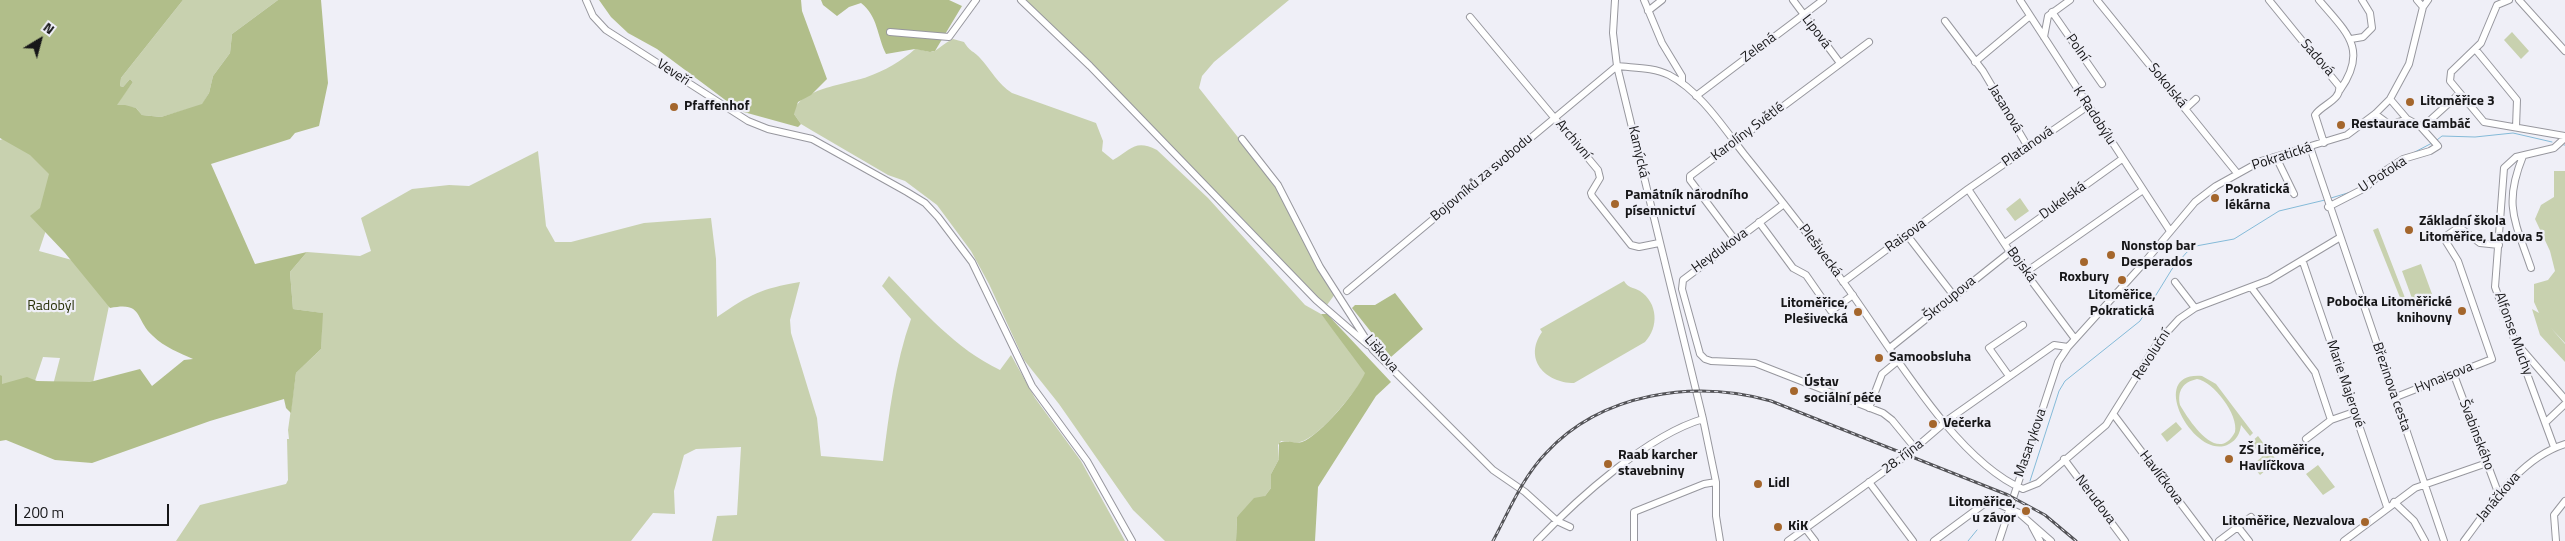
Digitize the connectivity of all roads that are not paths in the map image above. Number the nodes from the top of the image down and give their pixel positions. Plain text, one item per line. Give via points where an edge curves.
1 (586, 0) edge
2 (976, 0) edge
3 (1022, 0) edge
4 (1615, 0) edge
5 (1644, 0) edge
6 (1662, 0) edge
7 (1793, 0) edge
8 (1823, 0) edge
9 (2020, 0) edge
10 (2070, 0) edge
11 (2097, 0) edge
12 (2269, 0) edge
13 (2319, 0) edge
14 (2362, 0) edge
15 (2417, 0) edge
16 (2428, 0) edge
17 (2509, 0) edge
18 (2520, 0) edge
19 (2423, 7) junction
20 (1648, 10) junction
21 (2052, 12) junction
22 (1804, 15) junction
23 (2030, 16) junction
24 (1470, 17) dead end
25 (1945, 21) dead end
26 (890, 32) dead end
27 (2044, 37) junction
28 (2351, 38) junction
29 (1869, 42) dead end
30 (2476, 50) junction
31 (2565, 51) edge
32 (1975, 62) junction
33 (1840, 63) junction
34 (1617, 66) junction
35 (1682, 83) junction
36 (2102, 84) dead end
37 (2340, 90) junction
38 (2459, 94) junction
39 (1696, 96) junction
40 (2390, 98) junction
41 (2196, 100) dead end
42 (2088, 106) junction
43 (2185, 108) junction
44 (2375, 114) junction
45 (1555, 118) junction
46 (2408, 119) junction
47 (2420, 126) junction
48 (2516, 127) junction
49 (2565, 137) edge
50 (1242, 139) dead end
51 (1734, 142) junction
52 (2324, 142) junction
53 (2028, 147) junction
54 (2310, 147) junction
55 (2523, 156) junction
56 (2276, 157) junction
57 (2122, 159) junction
58 (2237, 173) junction
59 (1968, 189) junction
60 (2143, 190) junction
61 (2294, 194) dead end
62 (1784, 204) junction
63 (2328, 207) junction
64 (1759, 222) junction
65 (2170, 231) junction
66 (1907, 235) junction
67 (2339, 238) junction
68 (1736, 240) junction
69 (1659, 243) junction
70 (2005, 243) junction
71 (2499, 245) junction
72 (2010, 252) junction
73 (2303, 262) junction
74 (2531, 268) dead end
75 (2026, 272) junction
76 (1843, 282) junction
77 (2176, 282) dead end
78 (2251, 286) junction
79 (1347, 290) dead end
80 (1853, 295) junction
81 (1954, 296) junction
82 (2195, 308) junction
83 (2023, 325) dead end
84 (2075, 339) junction
85 (1697, 340) junction
86 (2516, 343) junction
87 (1684, 344) junction
88 (1890, 347) junction
89 (2068, 347) junction
90 (1373, 350) junction
91 (1899, 360) junction
92 (2454, 375) junction
93 (2009, 376) junction
94 (2396, 397) junction
95 (2565, 399) edge
96 (2565, 404) edge
97 (1868, 408) junction
98 (2354, 412) junction
99 (2114, 415) junction
100 (1703, 419) junction
101 (2331, 420) junction
102 (2546, 422) junction
103 (1944, 424) junction
104 (2306, 439) dead end
105 (2565, 444) edge
106 (2554, 447) junction
107 (1915, 448) junction
108 (2064, 460) junction
109 (2487, 463) junction
110 (1716, 482) junction
111 (1869, 482) junction
112 (2016, 486) junction
113 (2424, 486) junction
114 (2499, 495) junction
115 (2565, 501) edge
116 (2394, 502) junction
117 (2388, 507) junction
118 (2010, 508) junction
119 (2251, 517) dead end
120 (1557, 521) junction
121 (2030, 523) junction
122 (1570, 527) dead end
123 (2238, 527) junction
124 (1805, 528) junction
125 (1132, 541) edge
126 (1537, 541) edge
127 (1634, 541) edge
128 (1720, 541) edge
129 (1788, 541) edge
130 (1815, 541) edge
131 (1913, 541) edge
132 (1934, 541) edge
133 (1999, 541) edge
134 (2040, 541) edge
135 (2052, 541) edge
136 (2125, 541) edge
137 (2209, 541) edge
138 (2219, 541) edge
139 (2248, 541) edge
140 (2344, 541) edge
141 (2425, 541) edge
142 (2444, 541) edge
143 (2464, 541) edge
144 (2556, 541) edge

1 - 125 street, Veveří via 600,23 615,35 748,121 812,139 925,203 972,262 1032,386 1087,461
2 - 26 street via 949,37
3 - 90 street via 1316,300
4 - 34 street, Kamýcká via 1613,33
5 - 20 street, Plešivecká
6 - 20 street
7 - 22 street, Lipová
8 - 22 street, Zelená
9 - 23 street, K Radobýlu
10 - 21 street
11 - 43 street, Sokolská
12 - 37 street, Sadová via 2338,82
13 - 28 street
14 - 28 street via 2370,13 2372,28 2363,37
15 - 19 street
16 - 19 street, Pokratická
17 - 30 street via 2500,3
18 - 31 street
19 - 40 street, Pokratická via 2409,64
20 - 35 street, Plešivecká via 1662,43 1682,76
21 - 27 street via 2047,19
21 - 36 street, Polní
22 - 33 street, Lipová
22 - 39 street, Zelená
23 - 27 street, K Radobýlu
23 - 32 street
24 - 45 street, Archivní
25 - 32 street, Jasanová
27 - 42 street, K Radobýlu
28 - 37 street via 2355,59
29 - 33 street, Karolíny Světlé
30 - 38 street via 2450,74 2450,81
30 - 48 street via 2517,100
32 - 53 street, Jasanová
33 - 51 street, Karolíny Světlé
34 - 35 street via 1656,69
34 - 45 street, Bojovníků za svobodu
34 - 69 street, Kamýcká
35 - 39 street, Plešivecká
37 - 52 street, Sadová via 2315,115
38 - 47 street
38 - 48 street via 2484,122
39 - 51 street, Plešivecká
40 - 44 street, Pokratická
40 - 46 street
41 - 43 street
42 - 53 street, Platanová
42 - 57 street, K Radobýlu
43 - 58 street, Sokolská
44 - 46 street via 2390,125
44 - 52 street, Pokratická via 2347,135
45 - 69 street, Archivní via 1598,170 1600,178 1592,196 1630,245 1639,247
45 - 79 street, Bojovníků za svobodu
46 - 47 street
47 - 63 street, U Potoka via 2436,142 2430,151 2403,159 2365,188
48 - 49 street
49 - 55 street, Alfonse Muchy via 2554,148
50 - 90 street, Liškova via 1278,185 1320,267
51 - 62 street, Plešivecká
51 - 68 street, Karolíny Světlé via 1690,176 1690,180
52 - 54 street, Pokratická
53 - 59 street, Platanová
54 - 56 street, Pokratická
54 - 63 street, Březinova cesta
55 - 71 street, Alfonse Muchy via 2510,161 2504,168
55 - 74 street via 2514,180 2512,210
56 - 58 street, Pokratická
56 - 61 street
57 - 60 street, K Radobýlu
57 - 70 street, Dukelská
58 - 65 street, Pokratická via 2195,202
59 - 66 street, Raisova
59 - 70 street, Bojská
60 - 65 street, K Radobýlu
60 - 75 street
62 - 64 street, Heydukova
62 - 76 street, Plešivecká
63 - 67 street, Březinova cesta
64 - 68 street, Heydukova
64 - 80 street, Heydukova via 1793,268 1806,275 1831,311
65 - 84 street, Pokratická
66 - 76 street, Raisova
66 - 81 street
67 - 73 street, Revoluční
67 - 94 street, Březinova cesta
68 - 85 street, Heydukova via 1683,280 1682,289
69 - 87 street, Kamýcká
70 - 72 street, Bojská
71 - 86 street, Alfonse Muchy via 2495,287
71 - 92 street, Hynaisova via 2480,243 2463,228 2457,228 2446,236 2492,359
72 - 75 street, Bojská
72 - 81 street, Škroupova
73 - 78 street, Revoluční via 2270,280
73 - 98 street, Marie Majerové
75 - 84 street, Bojská
76 - 80 street, Plešivecká
77 - 82 street
78 - 82 street, Revoluční
78 - 101 street via 2315,372
80 - 88 street, Plešivecká
81 - 88 street, Škroupova
82 - 99 street, Revoluční via 2164,334
83 - 93 street via 1989,348
84 - 89 street, Pokratická
85 - 87 street
85 - 97 street via 1700,354 1710,362 1755,363
86 - 95 street
86 - 102 street, Alfonse Muchy
87 - 100 street, Kamýcká
88 - 91 street, Plešivecká
89 - 93 street, 28. října via 2054,344
89 - 112 street, Masarykova via 2058,362
90 - 120 street, Liškova via 1493,470 1525,492
91 - 97 street via 1882,374
91 - 103 street, Plešivecká
92 - 94 street, Hynaisova
92 - 109 street, Švabinského
93 - 103 street, 28. října
94 - 113 street, Březinova cesta
96 - 102 street
97 - 107 street via 1888,416
98 - 101 street
98 - 117 street, Marie Majerové
99 - 108 street, Revoluční
99 - 137 street, Havlíčkova
100 - 110 street, Kamýcká
100 - 120 street via 1680,427 1646,448
101 - 104 street
102 - 106 street, Alfonse Muchy
103 - 107 street, 28. října
103 - 112 street, Plešivecká via 1997,476
105 - 106 street, Janáčkova
106 - 114 street, Janáčkova via 2516,474
107 - 111 street, 28. října
108 - 112 street, Revoluční via 2030,488
108 - 136 street, Nerudova
109 - 113 street
109 - 114 street, Švabinského
110 - 127 street via 1634,512
110 - 128 street, Kamýcká
111 - 124 street, 28. října
111 - 131 street
112 - 118 street, Masarykova
113 - 116 street
113 - 142 street, Březinova cesta
114 - 143 street, Janáčkova
115 - 144 street via 2554,515
116 - 117 street
116 - 141 street via 2414,521
117 - 140 street
118 - 121 street
118 - 132 street via 1988,502
118 - 133 street, Masarykova
119 - 123 street
120 - 122 street, Liškova
120 - 126 street
121 - 134 street
121 - 135 street
123 - 138 street
123 - 139 street
124 - 129 street, 28. října
124 - 130 street

